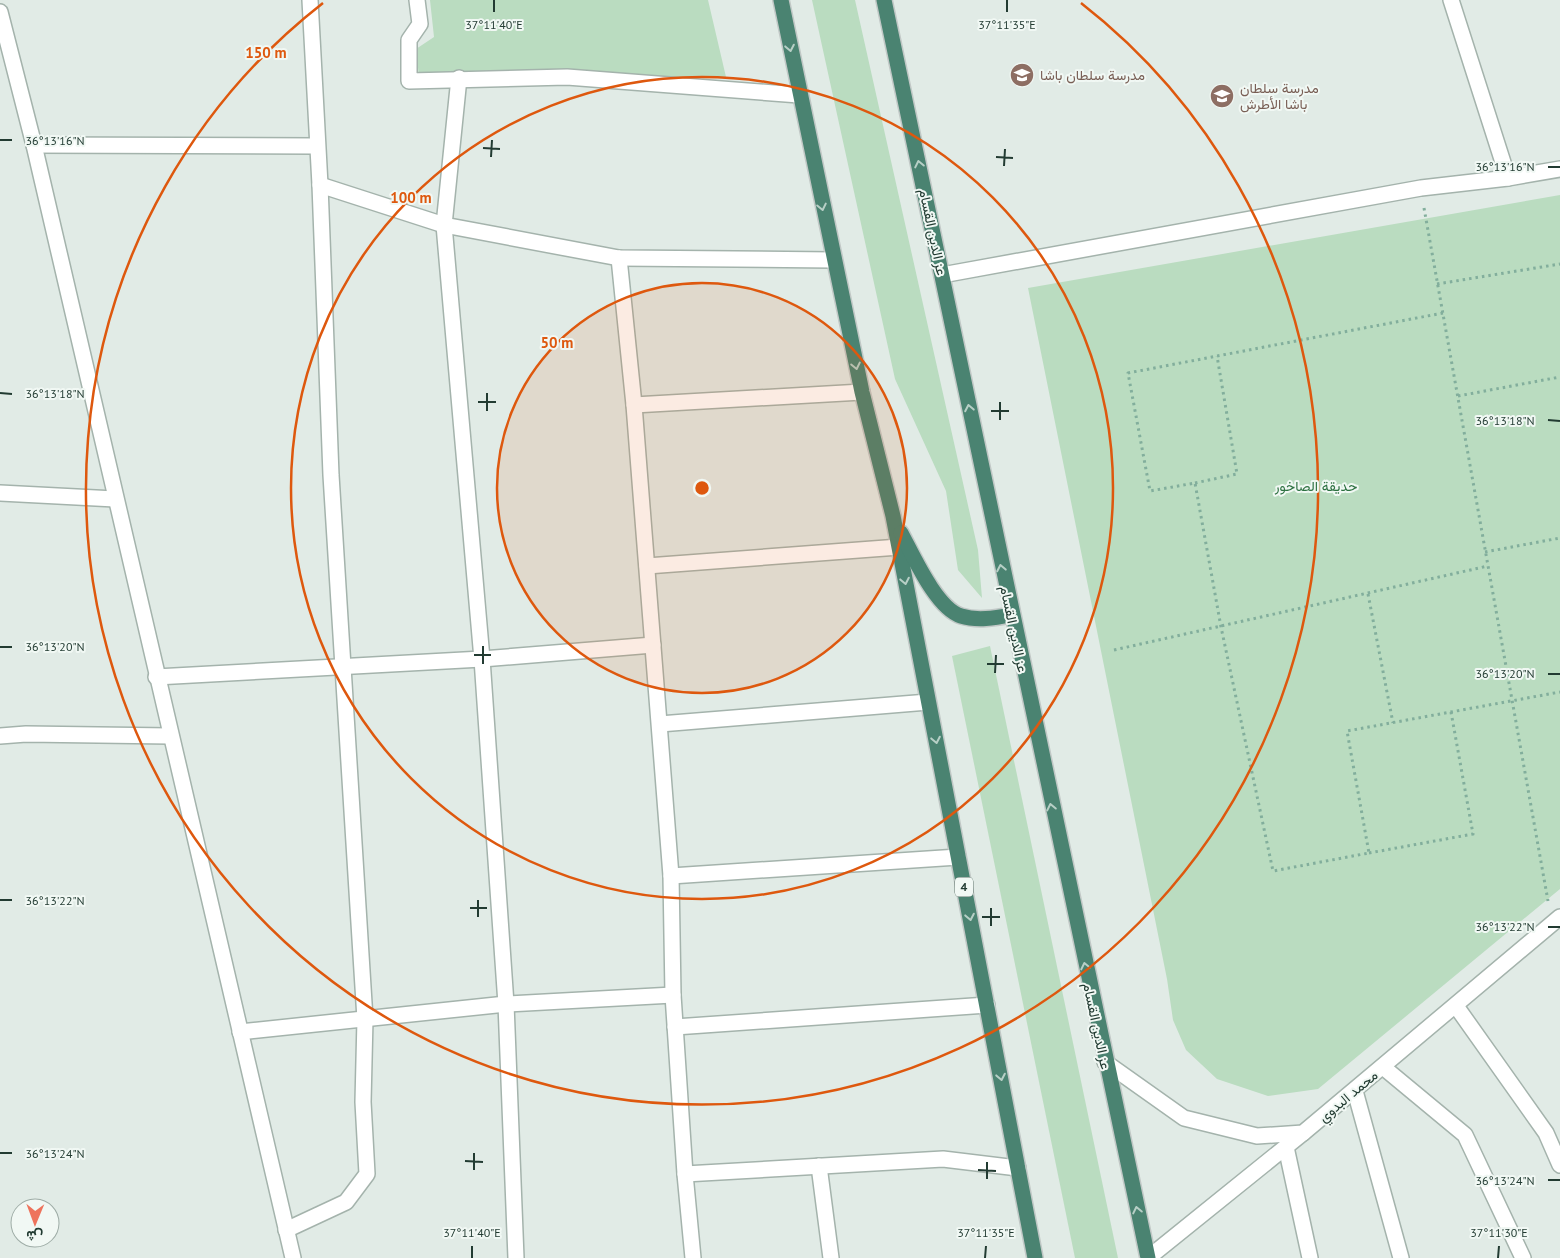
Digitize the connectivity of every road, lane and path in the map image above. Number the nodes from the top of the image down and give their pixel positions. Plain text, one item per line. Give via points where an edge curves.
1 (310, 0) edge
2 (417, 0) edge
3 (781, 0) edge
4 (884, 0) edge
5 (1451, 0) edge
6 (0, 12) edge
7 (459, 78) junction
8 (799, 95) junction
9 (34, 145) junction
10 (317, 146) junction
11 (1560, 169) edge
12 (1508, 178) junction
13 (320, 185) junction
14 (1420, 188) junction
15 (444, 225) junction
16 (620, 258) junction
17 (833, 260) junction
18 (1560, 264) edge
19 (942, 276) junction
20 (1437, 284) junction
21 (1443, 313) junction
22 (1217, 356) junction
23 (1560, 378) edge
24 (862, 392) junction
25 (1458, 396) junction
26 (634, 406) junction
27 (1195, 483) junction
28 (0, 493) edge
29 (115, 500) junction
30 (893, 516) junction
31 (1560, 538) edge
32 (899, 547) junction
33 (1486, 552) junction
34 (647, 566) junction
35 (1488, 566) junction
36 (1368, 594) junction
37 (1011, 615) junction
38 (1221, 627) junction
39 (653, 645) junction
40 (1114, 650) dead end
41 (482, 659) junction
42 (343, 666) junction
43 (156, 677) junction
44 (1560, 692) edge
45 (1512, 699) junction
46 (928, 702) junction
47 (1450, 712) junction
48 (1393, 723) junction
49 (660, 724) junction
50 (0, 736) edge
51 (170, 736) junction
52 (1369, 853) junction
53 (958, 857) junction
54 (671, 876) junction
55 (1556, 921) edge
56 (673, 995) junction
57 (506, 1004) junction
58 (987, 1005) junction
59 (1456, 1006) junction
60 (365, 1019) junction
61 (675, 1027) junction
62 (240, 1032) junction
63 (1105, 1062) junction
64 (1383, 1067) junction
65 (1354, 1091) junction
66 (1303, 1133) junction
67 (1286, 1147) junction
68 (1560, 1165) edge
69 (819, 1166) junction
70 (1018, 1168) junction
71 (685, 1174) junction
72 (286, 1230) junction
73 (293, 1258) edge
74 (516, 1258) edge
75 (693, 1258) edge
76 (830, 1258) edge
77 (1035, 1258) edge
78 (1148, 1258) edge
79 (1310, 1258) edge
80 (1401, 1258) edge
81 (1523, 1258) edge

1 - 10 street
2 - 7 street via 420,24 409,40 409,81
3 -> 8 highway
19 -> 4 highway, عز الدين القسام
5 - 12 street
6 - 9 street
7 - 8 street via 567,77
7 - 15 street
8 -> 17 highway
9 - 10 street
9 - 29 street
10 - 13 street
11 - 12 street
12 - 14 street
13 - 15 street
13 - 42 street via 331,475
14 - 19 street
14 - 20 path
15 - 16 street
15 - 41 street
16 - 17 street
16 - 26 street
17 -> 24 highway
18 - 20 path
37 -> 19 highway, عز الدين القسام
20 - 21 path
21 - 22 path
21 - 25 path
22 - 27 path via 1238,474
22 - 27 path via 1128,373 1150,491
23 - 25 path
24 - 26 street
24 - 30 highway
25 - 33 path
26 - 34 street
27 - 38 path
28 - 29 street
29 - 43 street
30 - 32 highway, 4
30 - 37 highway via 922,573 939,598 960,615 989,619
31 - 33 path
32 - 34 street
32 -> 46 highway, 4
33 - 35 path
34 - 39 street
35 - 36 path
35 - 45 path
36 - 38 path
36 - 48 path
63 -> 37 highway, عز الدين القسام
38 - 40 path
38 - 52 path via 1273,871
39 - 41 street
39 - 49 street
41 - 42 street
41 - 57 street
42 - 43 street
42 - 60 street
43 - 51 street
44 - 45 path
45 - 47 path
45 - 55 path
46 - 49 street
46 -> 53 highway, 4
47 - 48 path
47 - 52 path via 1473,834
48 - 52 path via 1347,731
49 - 54 street
50 - 51 street
51 - 62 street
53 - 54 street
53 -> 58 highway, 4
54 - 56 street
55 - 59 street, محمد البدوي
56 - 57 street
56 - 61 street
57 - 60 street
57 - 74 street
58 - 61 street
58 -> 70 highway, 4
59 - 64 street, محمد البدوي
59 - 68 street via 1546,1133
60 - 62 street
60 - 72 street via 367,1174 346,1202
61 - 71 street
62 - 72 street
63 - 66 street via 1184,1118 1257,1136
78 -> 63 highway, عز الدين القسام
64 - 65 street, محمد البدوي
64 - 81 street via 1465,1135
65 - 66 street, محمد البدوي
65 - 80 street
66 - 67 street, محمد البدوي
67 - 78 street, محمد البدوي
67 - 79 street
69 - 70 street via 942,1159
69 - 71 street
69 - 76 street
70 - 77 highway, 4
71 - 75 street
72 - 73 street

